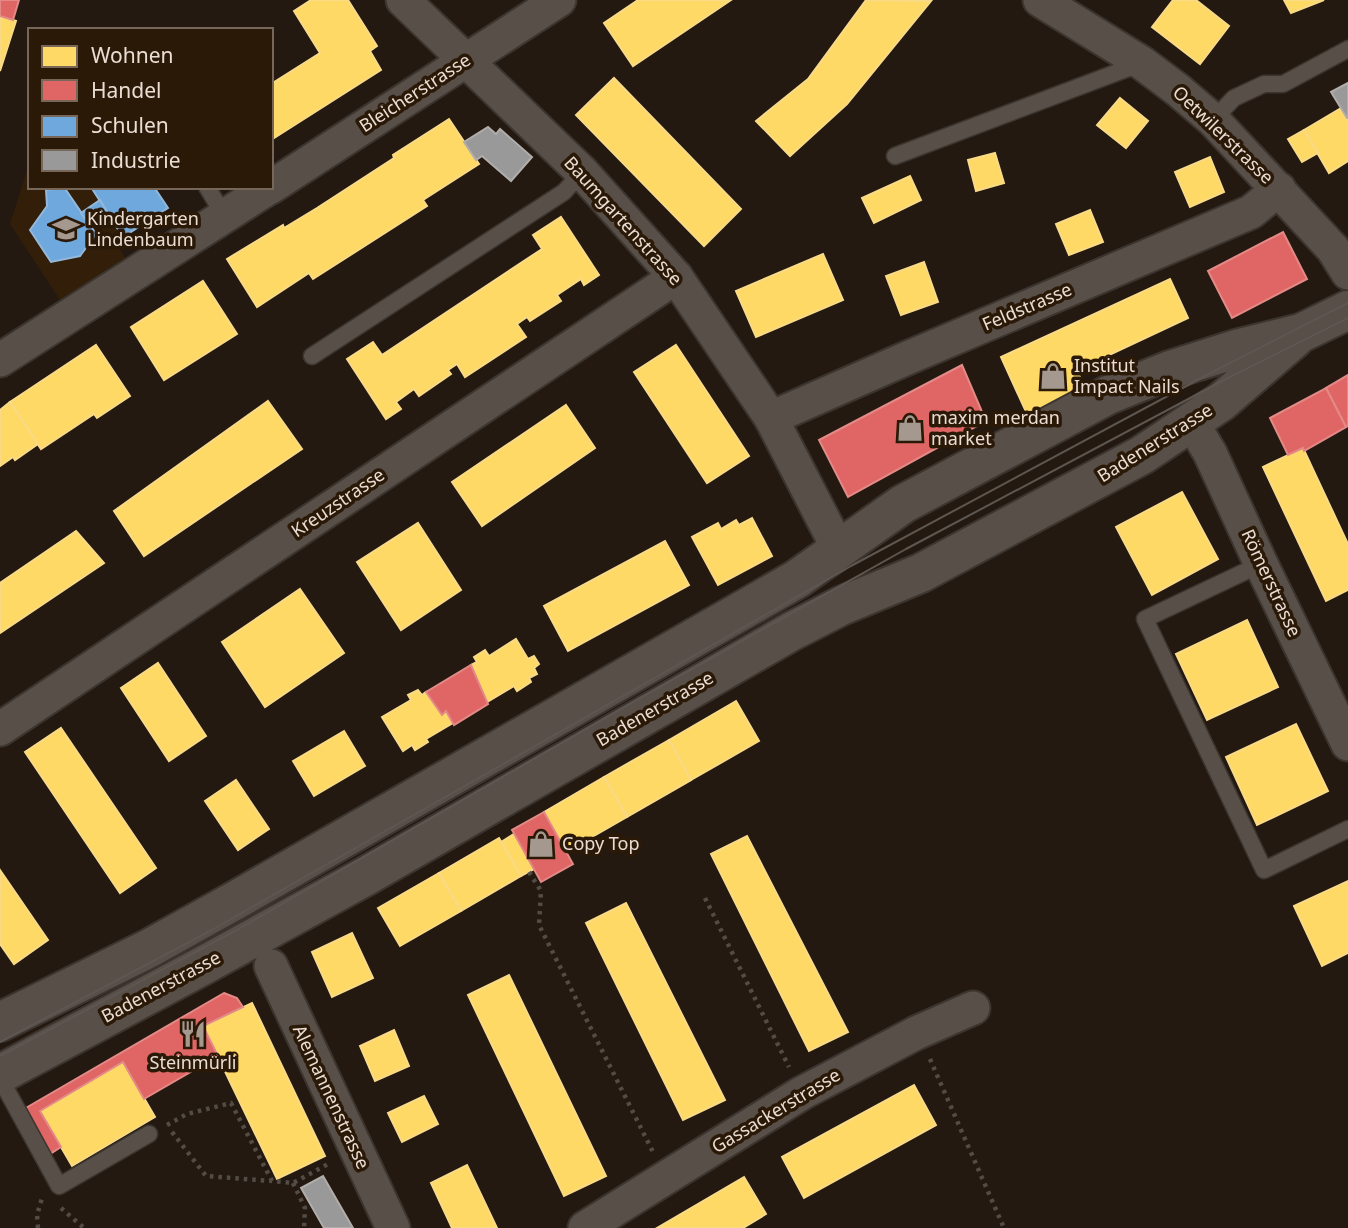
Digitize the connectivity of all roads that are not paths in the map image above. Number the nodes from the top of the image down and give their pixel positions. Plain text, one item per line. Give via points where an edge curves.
1 (402, 0) edge
2 (559, 0) edge
3 (1040, 0) edge
4 (1348, 49) edge
5 (465, 61) junction
6 (1142, 63) junction
7 (1213, 120) junction
8 (895, 156) dead end
9 (582, 172) junction
10 (273, 186) edge
11 (208, 189) edge
12 (268, 189) edge
13 (1279, 189) junction
14 (225, 217) junction
15 (1348, 273) edge
16 (676, 277) junction
17 (1348, 310) edge
18 (1301, 333) junction
19 (312, 356) dead end
20 (0, 360) edge
21 (771, 418) junction
22 (1192, 423) junction
23 (839, 550) junction
24 (1261, 564) junction
25 (884, 589) junction
26 (0, 729) edge
27 (1348, 744) edge
28 (1348, 830) edge
29 (271, 966) dead end
30 (973, 1008) dead end
31 (0, 1022) edge
32 (0, 1076) edge
33 (149, 1134) road end
34 (393, 1228) edge
35 (585, 1228) edge

1 - 5 street, Baumgartenstrasse
2 - 5 street, Bleicherstrasse
3 - 6 street, Oetwilerstrasse
4 - 7 lane via 1283,84 1264,84 1234,99
5 - 9 street, Baumgartenstrasse
5 - 10 street, Bleicherstrasse
6 - 7 street, Oetwilerstrasse
6 - 8 lane
7 - 13 street, Oetwilerstrasse
9 - 16 street, Baumgartenstrasse
9 - 19 lane via 564,192
11 - 14 lane
12 - 14 street, Bleicherstrasse
13 - 15 street, Oetwilerstrasse via 1333,249
13 - 21 street, Feldstrasse via 1251,212
14 - 20 street, Bleicherstrasse
16 - 21 street, Baumgartenstrasse
16 - 26 street, Kreuzstrasse
17 - 18 main road, Badenerstrasse
18 - 22 main road, Badenerstrasse
18 - 23 main road, Badenerstrasse via 1236,349 1127,386 903,504
21 - 23 street, Baumgartenstrasse
22 - 24 street, Römerstrasse
22 - 25 main road, Badenerstrasse via 1142,456
23 - 25 main road via 866,580
23 - 31 main road, Badenerstrasse via 797,579 236,900
24 - 27 street, Römerstrasse
24 - 28 lane via 1145,619 1264,870
25 - 32 main road, Badenerstrasse via 792,631 366,876
29 - 34 street, Alemannenstrasse
30 - 35 street, Gassackerstrasse via 802,1093
32 - 33 lane via 59,1186

